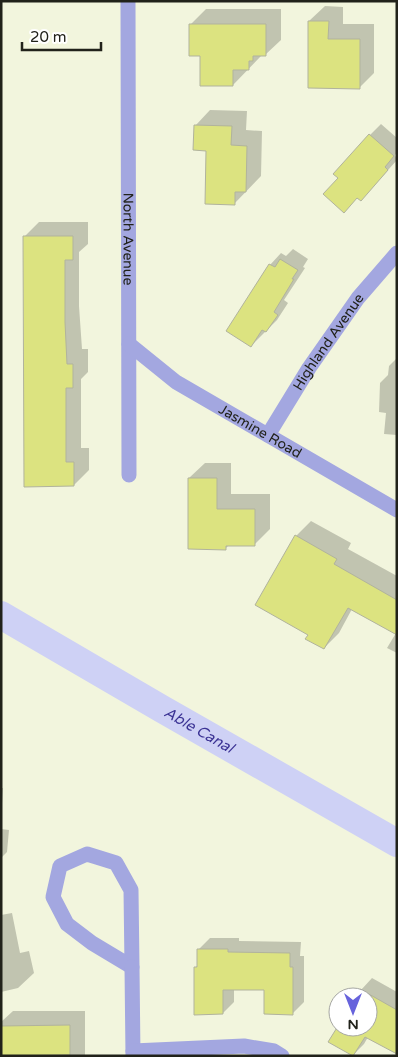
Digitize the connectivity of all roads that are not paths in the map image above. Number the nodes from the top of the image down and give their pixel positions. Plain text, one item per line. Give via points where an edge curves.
1 (128, 1) edge
2 (397, 253) edge
3 (130, 344) junction
4 (268, 436) junction
5 (130, 476) dead end
6 (397, 510) edge
7 (132, 968) junction
8 (133, 1053) edge
9 (282, 1056) edge

1 - 3 street, North Avenue
2 - 4 street, Highland Avenue via 358,298
3 - 4 street, Jasmine Road via 176,382
3 - 5 street, North Avenue
4 - 6 street, Jasmine Road
7 - 7 street via 131,890 116,863 87,854 60,866 53,898 67,924
7 - 8 street
8 - 9 street via 244,1046 274,1051

